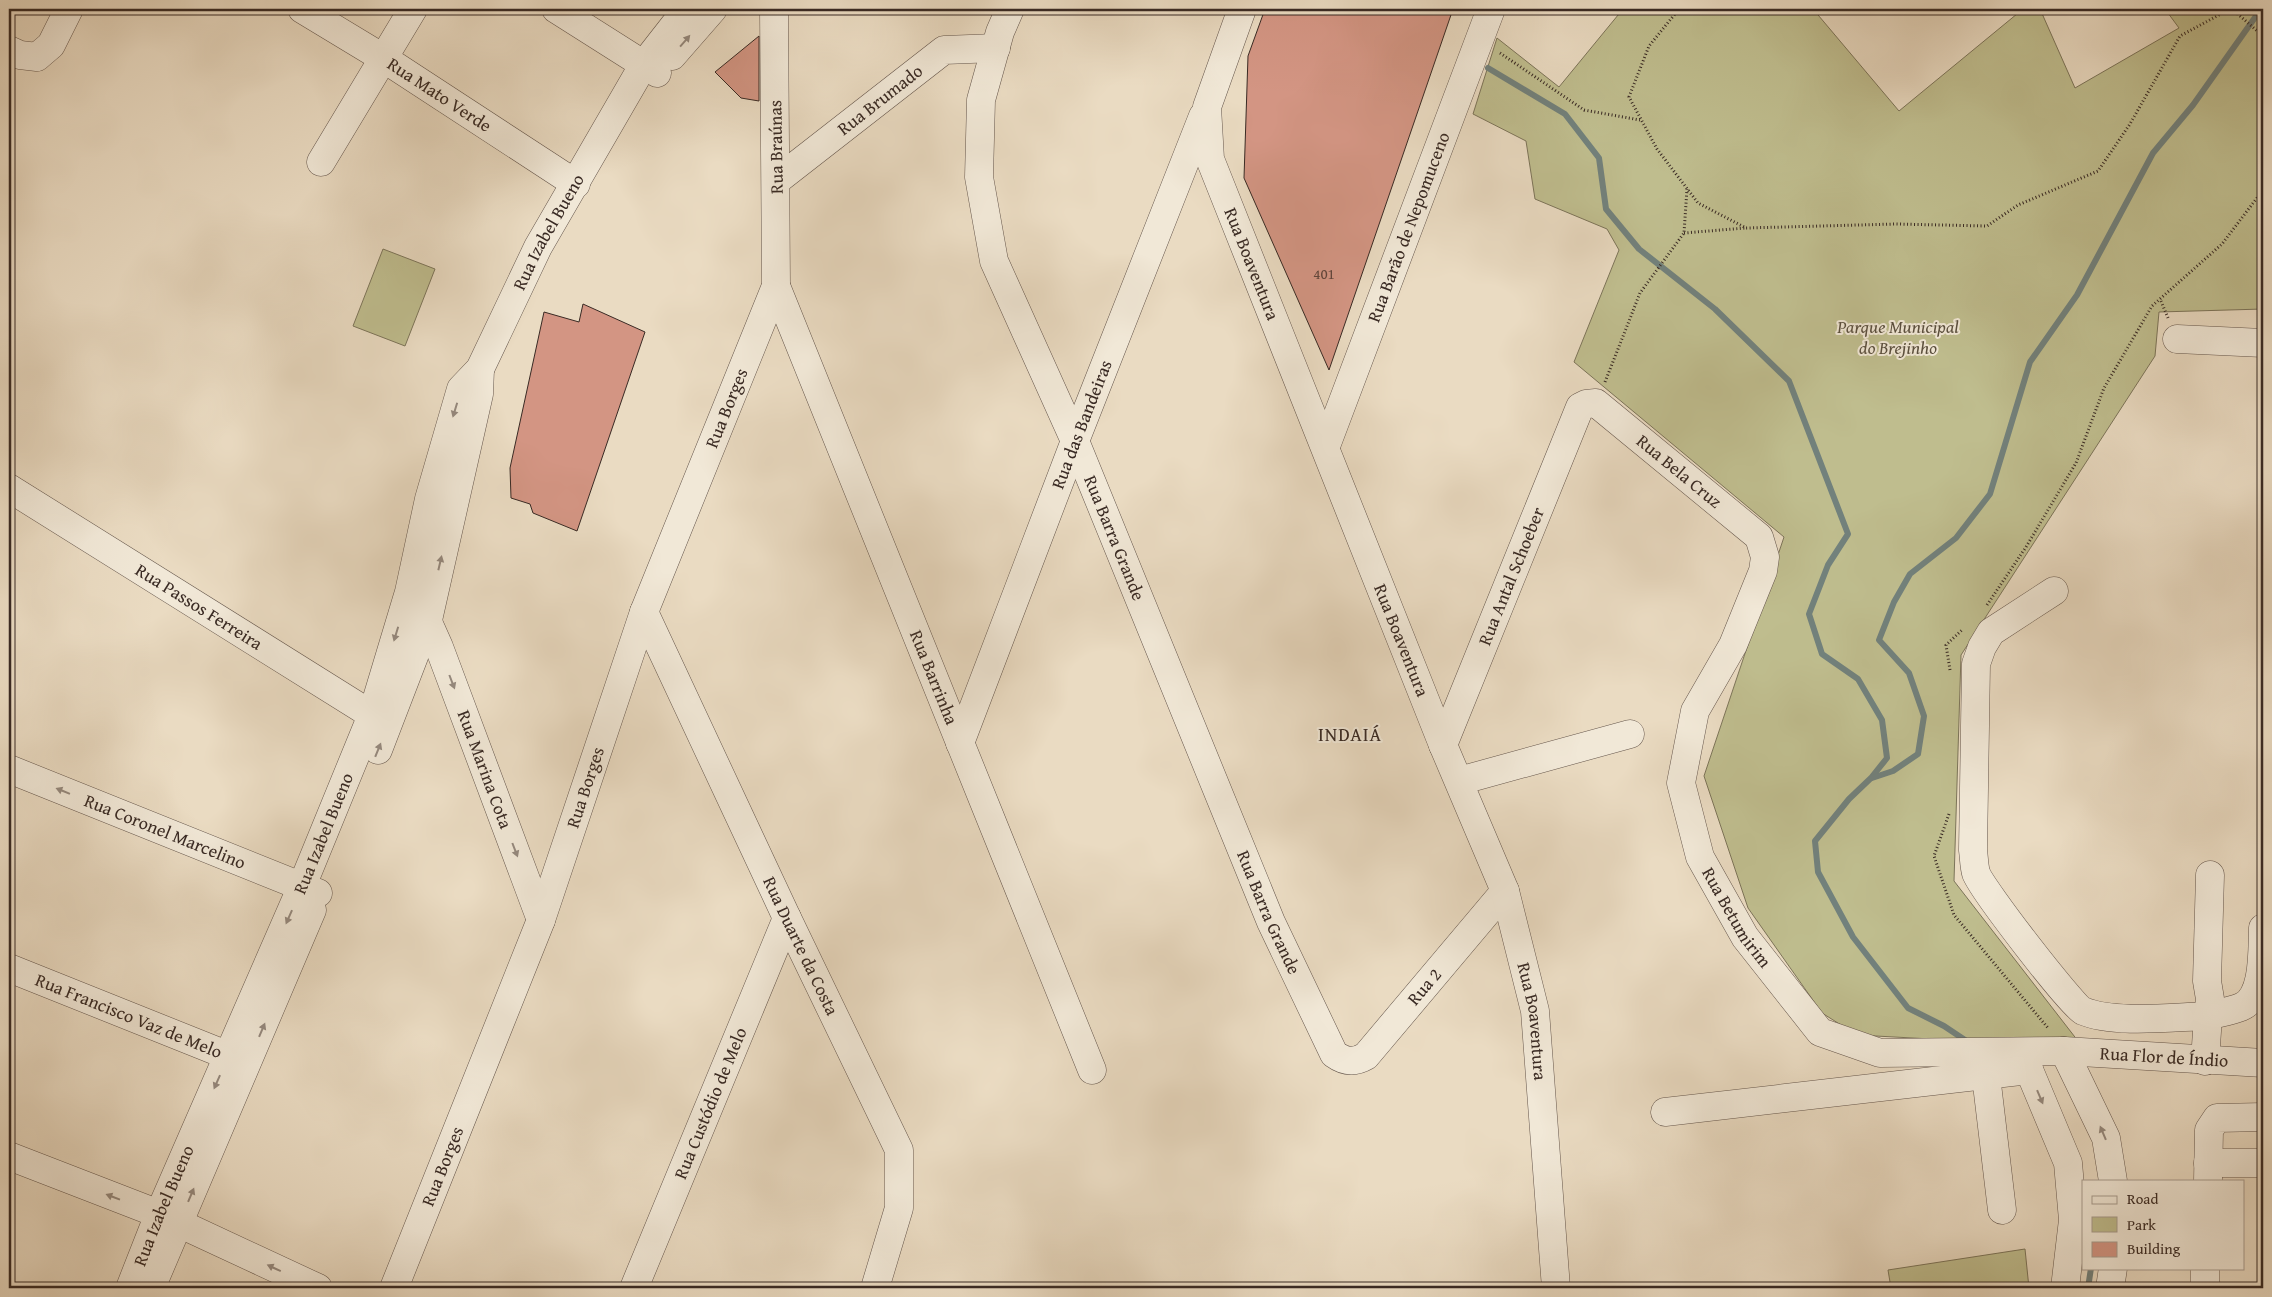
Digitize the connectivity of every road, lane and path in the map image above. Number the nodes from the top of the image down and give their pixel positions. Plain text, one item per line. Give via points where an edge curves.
1 (68, 9) edge
2 (302, 9) edge
3 (413, 9) edge
4 (556, 9) edge
5 (687, 9) edge
6 (713, 9) edge
7 (774, 9) edge
8 (1010, 9) edge
9 (1242, 9) edge
10 (1491, 9) edge
11 (1679, 9) edge
12 (2231, 9) edge
13 (2263, 36) edge
14 (996, 48) junction
15 (15, 52) edge
16 (383, 58) junction
17 (1498, 58) dead end
18 (651, 69) junction
19 (1207, 107) junction
20 (1641, 120) junction
21 (321, 162) dead end
22 (776, 181) junction
23 (576, 184) junction
24 (1686, 188) junction
25 (1746, 228) junction
26 (1684, 232) junction
27 (776, 286) junction
28 (2177, 339) dead end
29 (2263, 343) edge
30 (480, 369) junction
31 (1588, 405) junction
32 (1075, 441) junction
33 (1326, 446) junction
34 (9, 488) edge
35 (428, 499) junction
36 (1765, 557) joint
37 (2054, 591) dead end
38 (644, 612) junction
39 (428, 620) junction
40 (427, 648) junction
41 (381, 719) junction
42 (1630, 734) dead end
43 (960, 744) junction
44 (1443, 745) junction
45 (9, 769) edge
46 (1459, 781) junction
47 (2210, 876) dead end
48 (311, 890) junction
49 (1505, 891) junction
50 (787, 918) junction
51 (541, 920) junction
52 (2263, 928) edge
53 (9, 968) edge
54 (2208, 1016) junction
55 (2064, 1051) junction
56 (1334, 1054) joint
57 (238, 1060) junction
58 (2205, 1061) junction
59 (2263, 1063) edge
60 (2021, 1064) junction
61 (1092, 1070) dead end
62 (1986, 1076) junction
63 (1665, 1112) dead end
64 (2263, 1117) edge
65 (9, 1156) edge
66 (2263, 1163) edge
67 (2208, 1172) edge
68 (2113, 1180) edge
69 (2002, 1210) dead end
70 (168, 1219) junction
71 (2113, 1270) edge
72 (2205, 1270) edge
73 (880, 1287) edge
74 (130, 1288) edge
75 (151, 1288) edge
76 (318, 1288) edge
77 (394, 1288) edge
78 (634, 1288) edge
79 (1556, 1288) edge
80 (2065, 1288) edge
81 (2110, 1288) edge
82 (2207, 1288) edge

1 - 15 street via 51,46 38,57
2 - 16 street, Rua Mato Verde
3 - 16 street
4 - 18 street
5 - 18 street, Rua Izabel Bueno
18 -> 6 street, Rua Izabel Bueno
7 - 22 street, Rua Braúnas
8 - 14 street, Rua Barra Grande
9 - 19 street, Rua Boaventura
10 - 33 street, Rua Barão de Nepomuceno
11 - 20 path via 1649,46 1629,97
12 - 13 path
12 - 25 path via 2180,36 2130,124 2098,171 2018,205 1987,226 1896,224
14 - 22 street, Rua Brumado via 944,50
14 - 32 street, Rua Barra Grande via 981,100 979,177 994,261
16 - 21 street
16 - 23 street, Rua Mato Verde
17 - 20 path via 1500,52 1584,110
18 - 23 street, Rua Izabel Bueno via 625,99
19 - 32 street, Rua das Bandeiras
19 - 33 street, Rua Boaventura via 1210,159
20 - 24 path via 1657,149
22 - 27 street, Rua Braúnas
23 - 30 street, Rua Izabel Bueno via 538,247
24 - 25 path via 1698,203
24 - 26 path
25 - 26 path
26 - 31 path via 1640,293
27 - 38 street, Rua Borges
27 - 43 street, Rua Barrinha
28 - 29 street
30 -> 35 street, Rua Izabel Bueno via 461,389
39 -> 30 street, Rua Izabel Bueno via 479,394
31 - 36 street, Rua Bela Cruz via 1759,537
31 - 44 street, Rua Antal Schoeber
32 - 43 street, Rua das Bandeiras
32 - 56 street, Rua Barra Grande via 1271,922
33 - 44 street, Rua Boaventura
34 - 41 street, Rua Passos Ferreira
35 - 39 street, Rua Marina Cota via 432,517 420,566 418,593 420,607
35 -> 41 street, Rua Izabel Bueno
36 - 60 street, Rua Betumirim via 1763,571 1733,645 1695,711 1681,782 1700,857 1745,936 1820,1032 1880,1053
37 - 54 street via 1992,632 1976,664 1973,850 1976,873 2065,994 2082,1010 2125,1018
38 - 50 street, Rua Duarte da Costa
38 - 51 street, Rua Borges
39 - 40 street, Rua Marina Cota
40 - 41 street, Rua Izabel Bueno
40 -> 51 street, Rua Marina Cota
41 - 48 street, Rua Izabel Bueno
42 - 46 street
43 - 61 street, Rua Barrinha
44 - 46 street, Rua Boaventura
48 -> 45 street, Rua Coronel Marcelino
46 - 49 street, Rua Boaventura
47 - 54 street
48 - 57 street, Rua Izabel Bueno
49 - 56 street, Rua 2 via 1366,1056 1351,1062
49 - 79 street, Rua Boaventura via 1535,1011
50 - 73 street, Rua Duarte da Costa via 899,1150 898,1208
50 - 78 street, Rua Custódio de Melo
51 - 77 street, Rua Borges
52 - 54 street via 2261,976 2255,994 2243,1006
53 - 57 street, Rua Francisco Vaz de Melo
54 - 58 street
55 - 58 street, Rua Flor de Índio
55 - 60 street, Rua Betumirim
68 -> 55 street via 2106,1138
57 - 70 street, Rua Izabel Bueno
58 - 59 street, Rua Flor de Índio
60 - 62 street
60 -> 80 street via 2068,1163 2073,1220
62 - 63 street
62 - 69 street
64 - 67 street via 2217,1118 2209,1130
70 -> 65 street
66 - 67 street
70 - 74 street, Rua Izabel Bueno
70 - 75 street, Rua Izabel Bueno
76 -> 70 street
71 - 81 street
72 - 82 street

